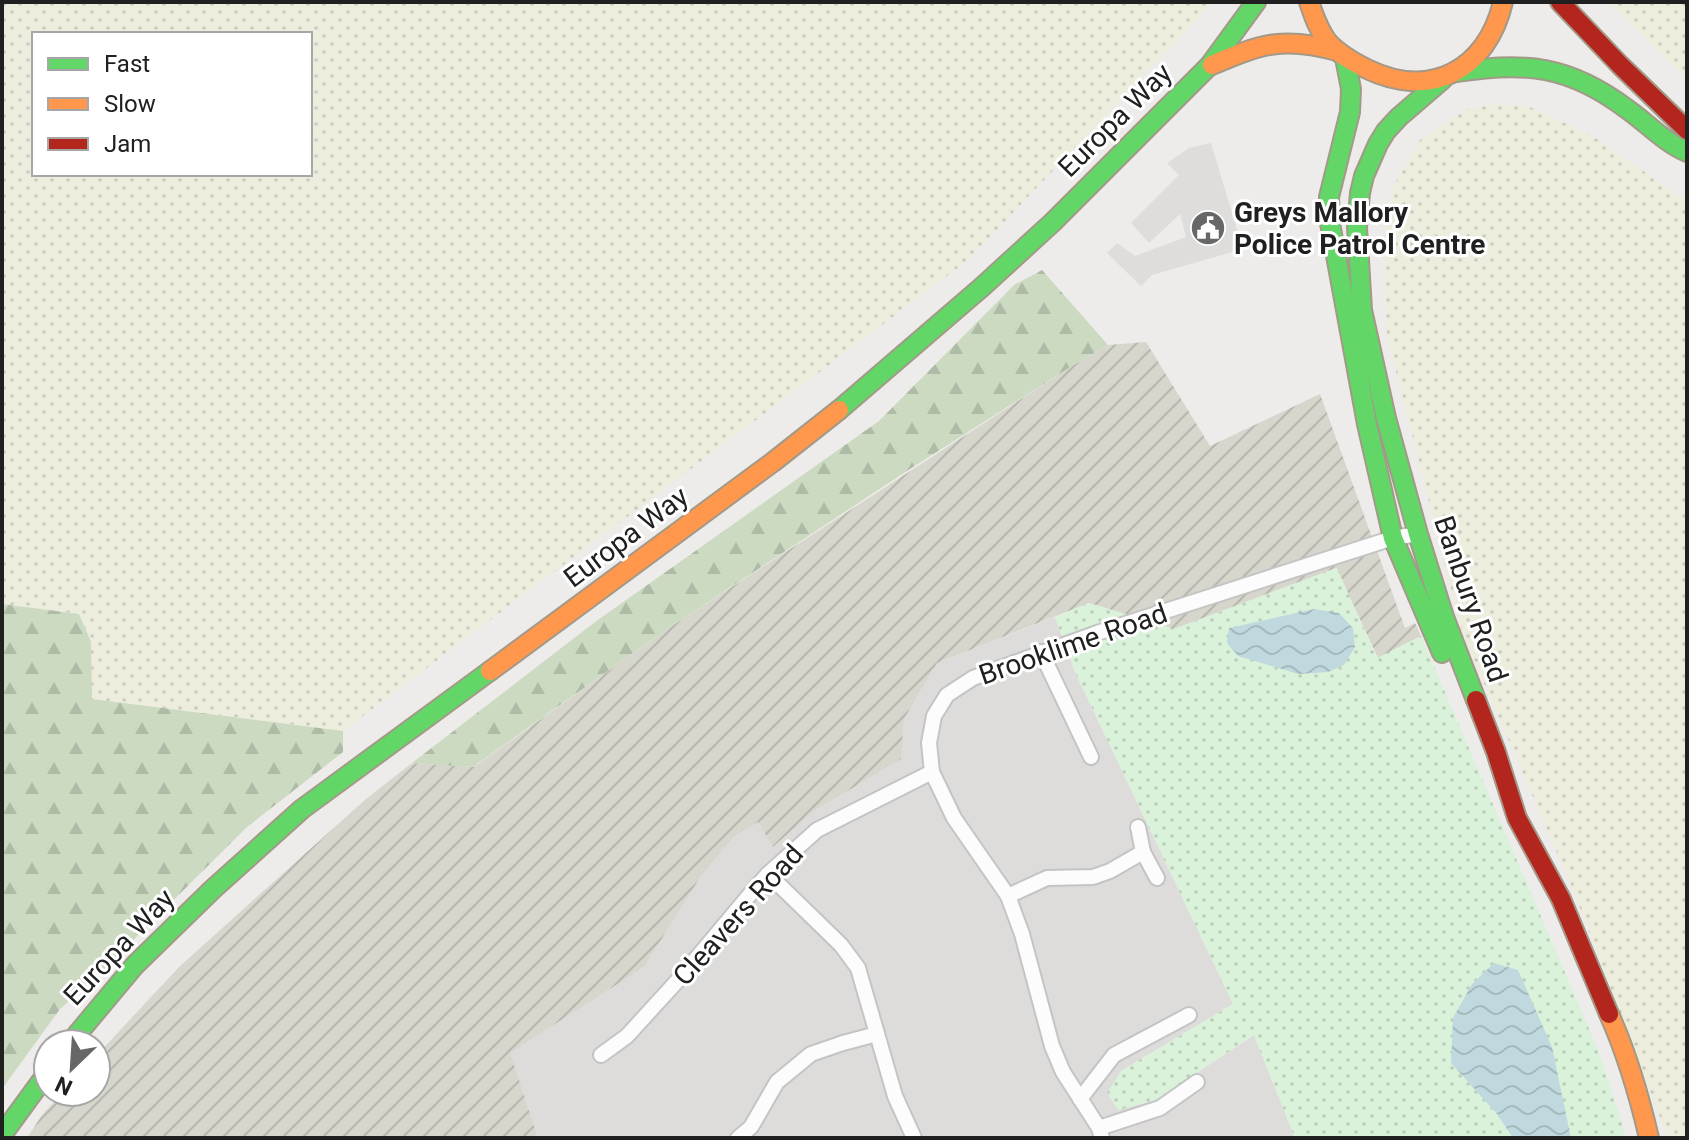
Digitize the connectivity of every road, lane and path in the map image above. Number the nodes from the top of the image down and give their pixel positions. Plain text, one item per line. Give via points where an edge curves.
1 (1256, 2) edge
2 (1309, 2) edge
3 (1503, 2) edge
4 (1560, 2) edge
5 (1341, 54) junction
6 (1210, 65) junction
7 (1450, 76) junction
8 (1687, 130) edge
9 (1687, 152) edge
10 (1418, 534) junction
11 (1393, 538) junction
12 (1041, 652) junction
13 (1091, 757) dead end
14 (932, 772) junction
15 (1517, 818) junction
16 (1138, 827) dead end
17 (1143, 852) junction
18 (768, 874) junction
19 (1157, 878) dead end
20 (1008, 896) junction
21 (1189, 1015) dead end
22 (82, 1028) edge
23 (877, 1034) junction
24 (601, 1055) dead end
25 (1197, 1082) dead end
26 (32, 1094) edge
27 (1080, 1099) junction
28 (751, 1127) junction
29 (1100, 1133) edge
30 (2, 1135) edge
31 (738, 1138) edge
32 (762, 1138) edge
33 (914, 1138) edge
34 (1649, 1138) edge

1 - 6 main road, Europa Way
2 - 5 main road via 1325,39
3 - 7 main road, Banbury Road via 1493,34
4 - 8 main road
5 - 6 main road, Europa Way via 1294,42 1274,43
5 - 7 main road via 1391,79 1415,83
5 - 11 main road via 1351,89 1350,112 1329,197 1330,223
6 - 22 main road, Europa Way via 1053,222 848,402 302,809 144,955
7 - 9 main road via 1522,66 1573,77 1601,90
7 - 10 main road, Banbury Road via 1399,117 1378,144 1364,176 1357,227 1362,310
10 - 11 street, Brooklime Road
10 - 15 main road, Banbury Road
11 - 12 street, Brooklime Road
11 - 15 main road via 1483,753
12 - 13 street
12 - 14 street, Brooklime Road via 973,678 947,695 934,716 929,743
14 - 18 street, Cleavers Road via 817,830
14 - 20 street, Brooklime Road via 954,818
15 - 34 main road, Banbury Road via 1584,951 1623,1046
16 - 17 street
17 - 19 street
17 - 20 street via 1093,877 1047,878
18 - 23 street via 858,968
18 - 24 street, Cleavers Road via 638,1025
20 - 27 street, Brooklime Road via 1052,1046
21 - 27 street via 1114,1055
23 - 28 street via 811,1054 777,1082
23 - 33 street
25 - 29 street via 1160,1108
26 - 30 main road
27 - 29 street, Brooklime Road
28 - 31 street
28 - 32 street

